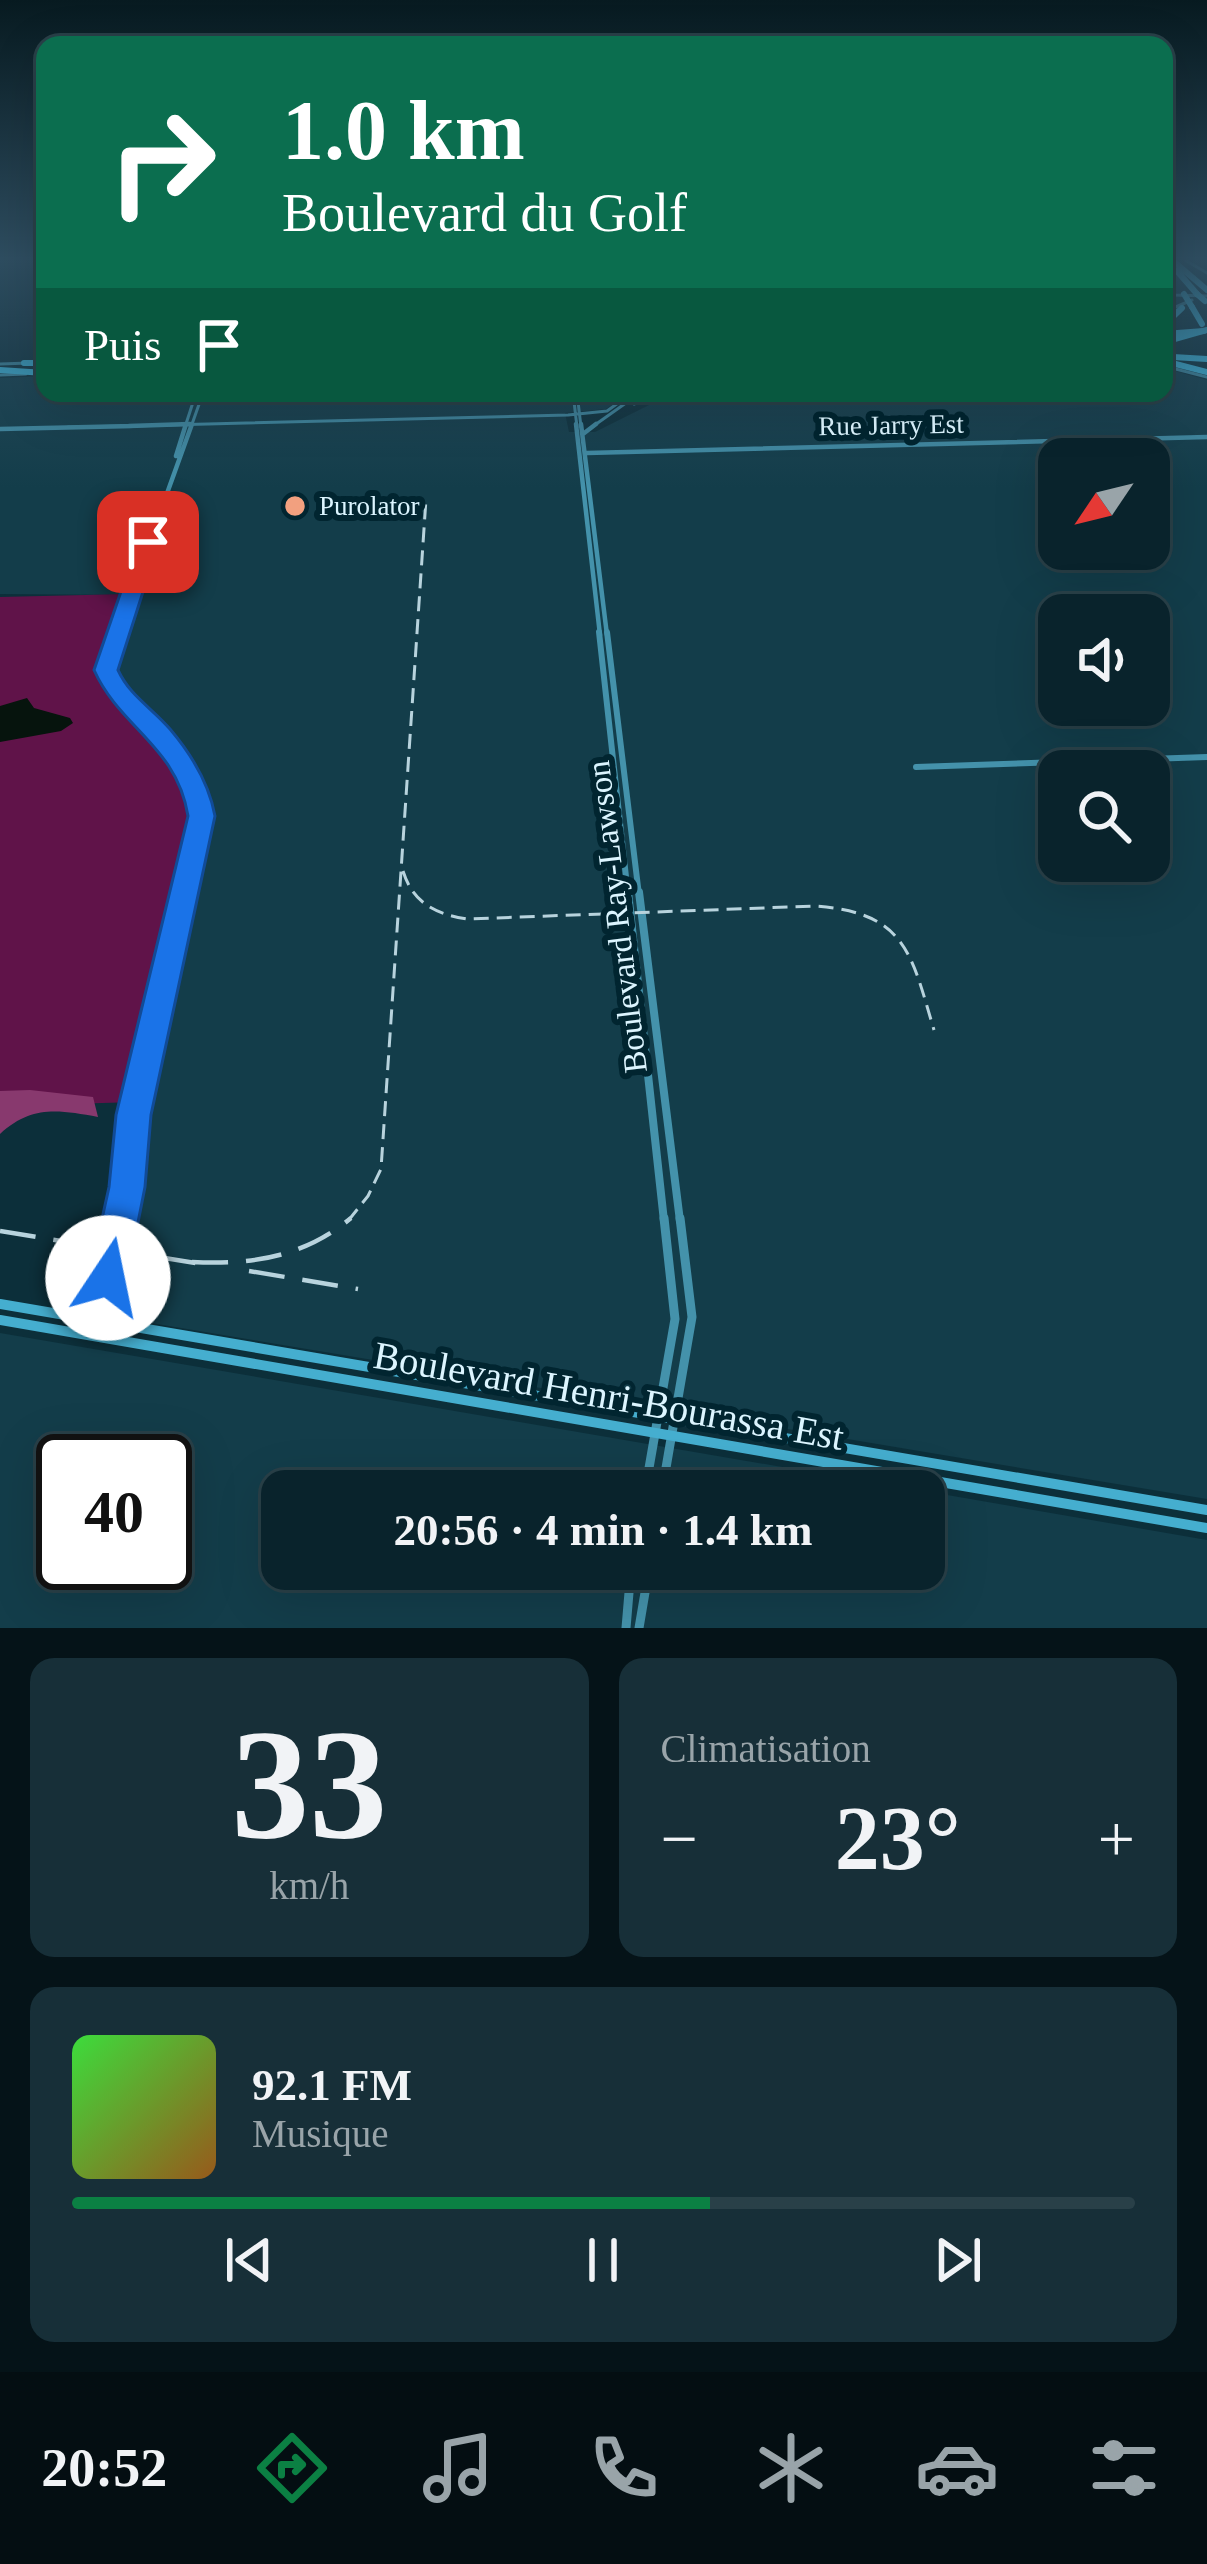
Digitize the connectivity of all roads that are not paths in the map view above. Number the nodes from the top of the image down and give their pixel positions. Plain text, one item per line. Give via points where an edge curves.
1 (1207, 359) edge
2 (1173, 361) edge
3 (24, 364) joint
4 (1173, 364) edge
5 (36, 366) edge
6 (36, 368) edge
7 (0, 369) edge
8 (1207, 375) edge
9 (197, 402) edge
10 (575, 402) edge
11 (620, 402) edge
12 (631, 402) edge
13 (640, 402) edge
14 (626, 407) junction
15 (576, 414) junction
16 (189, 425) junction
17 (0, 429) edge
18 (583, 434) junction
19 (1207, 437) edge
20 (576, 453) junction
21 (586, 453) junction
22 (585, 483) junction
23 (1207, 758) edge
24 (916, 767) dead end
25 (134, 1115) junction
26 (668, 1123) junction
27 (651, 1124) junction
28 (0, 1304) edge
29 (79, 1317) junction
30 (0, 1319) edge
31 (103, 1322) junction
32 (70, 1331) junction
33 (98, 1337) junction
34 (658, 1416) junction
35 (675, 1428) junction
36 (655, 1431) junction
37 (648, 1470) edge
38 (666, 1470) edge
39 (1207, 1510) edge
40 (1207, 1528) edge
41 (628, 1590) edge
42 (645, 1590) edge
43 (626, 1628) edge
44 (638, 1628) edge

1 - 2 highway
3 - 5 highway
3 - 7 street
4 - 8 highway
6 - 7 highway
9 - 16 street
10 - 15 street, Boulevard Ray-Lawson
11 - 15 street
12 - 14 street
13 - 14 street
14 - 18 street
15 - 16 street
15 - 18 street, Boulevard Ray-Lawson
15 - 20 street, Boulevard Ray-Lawson
16 - 17 street
16 - 25 street via 105,666 116,693 175,753 201,804
18 - 21 street, Boulevard Ray-Lawson
19 - 21 street, Rue Jarry Est
20 - 21 street, Rue Jarry Est
20 - 22 street, Boulevard Ray-Lawson
21 - 22 street, Boulevard Ray-Lawson
22 - 26 street, Boulevard Ray-Lawson
22 - 27 street, Boulevard Ray-Lawson
23 - 24 street
25 - 29 street
25 - 31 street
26 - 27 street
26 - 35 street, Boulevard Ray-Lawson via 692,1327
27 - 34 street, Boulevard Ray-Lawson via 675,1319
28 - 29 main road, Boulevard Henri-Bourassa Est
29 - 31 main road, Boulevard Henri-Bourassa Est
29 - 32 street
30 - 32 main road, Boulevard Henri-Bourassa Est
31 - 33 street
31 - 34 main road, Boulevard Henri-Bourassa Est
32 - 33 main road, Boulevard Henri-Bourassa Est
33 - 36 main road, Boulevard Henri-Bourassa Est
34 - 35 main road, Boulevard Henri-Bourassa Est
34 - 36 street, Boulevard Ray-Lawson
35 - 36 main road, Boulevard Henri-Bourassa Est
35 - 38 street, Boulevard Ray-Lawson
35 - 39 main road, Boulevard Henri-Bourassa Est
35 - 40 main road, Boulevard Henri-Bourassa Est
36 - 37 street, Boulevard Ray-Lawson
41 - 43 street
42 - 44 street

